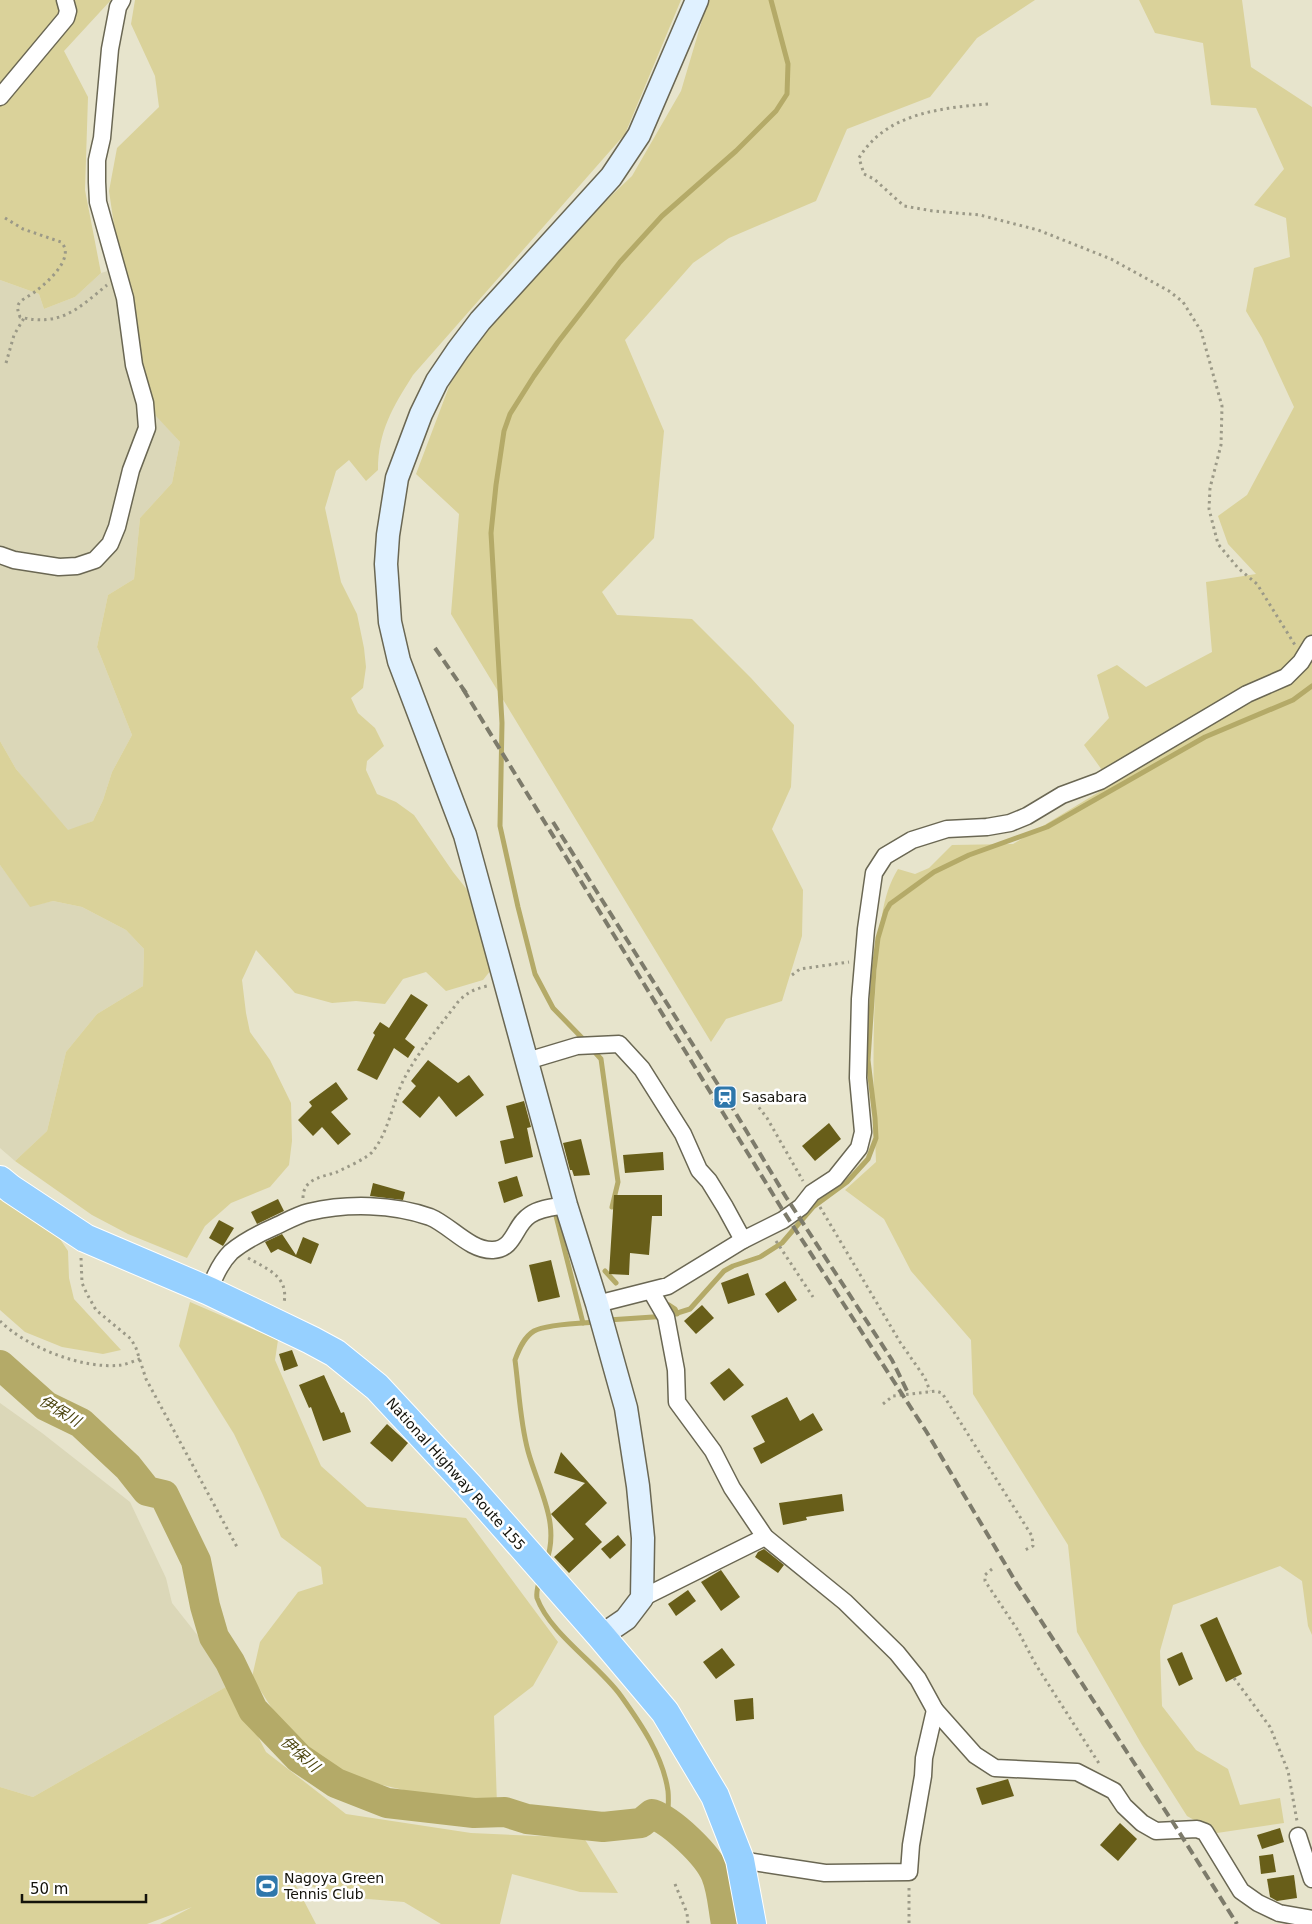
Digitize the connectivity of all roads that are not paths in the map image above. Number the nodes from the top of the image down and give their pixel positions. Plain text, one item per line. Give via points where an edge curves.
1 (65, 0) edge
2 (122, 0) edge
3 (697, 0) edge
4 (0, 97) edge
5 (0, 555) edge
6 (1308, 650) edge
7 (527, 1061) junction
8 (0, 1180) edge
9 (566, 1205) junction
10 (743, 1240) junction
11 (208, 1291) junction
12 (651, 1291) junction
13 (597, 1304) junction
14 (765, 1537) junction
15 (642, 1598) junction
16 (602, 1636) junction
17 (935, 1710) junction
18 (1298, 1836) road end
19 (740, 1860) junction
20 (1312, 1879) edge
21 (1312, 1919) edge
22 (752, 1924) edge

1 - 4 street via 66,18
2 - 5 street via 110,49 97,160 98,202 125,298 134,365 145,402 146,428 131,470 117,527 110,544 95,560 59,567
3 - 7 street via 639,135 611,177 480,321 458,350 437,381 421,414 397,478 386,564 390,622 410,693 466,835
6 - 10 street via 1286,677 1247,694 1100,781 1062,795 1010,823 947,829 912,840 885,856 874,873 863,958 858,1078 863,1132 859,1148 847,1166 812,1193 801,1207
7 - 9 street
7 - 10 street via 577,1046 619,1044 642,1069
8 - 11 highway, National Highway Route 155 via 85,1238
9 - 11 street via 530,1214 509,1244 492,1250 472,1244 432,1218 416,1213 354,1207 307,1213 254,1236 235,1250 220,1265
9 - 13 street
10 - 12 street via 668,1286
11 - 16 highway, National Highway Route 155 via 335,1353 377,1387
12 - 13 street
12 - 14 street via 666,1317 676,1370 677,1402 713,1451 732,1488
13 - 15 street via 626,1408 638,1486 643,1538
14 - 15 street
14 - 17 street via 845,1602 897,1654 918,1679
15 - 16 street via 626,1619
16 - 19 highway, National Highway Route 155 via 665,1712 688,1748 715,1796
17 - 19 street via 924,1758 909,1872 825,1873
17 - 21 street via 975,1755 995,1768 1077,1772 1114,1790 1124,1806 1156,1831 1197,1829 1205,1832 1241,1891 1279,1913
18 - 20 street
19 - 22 highway, National Highway Route 155

